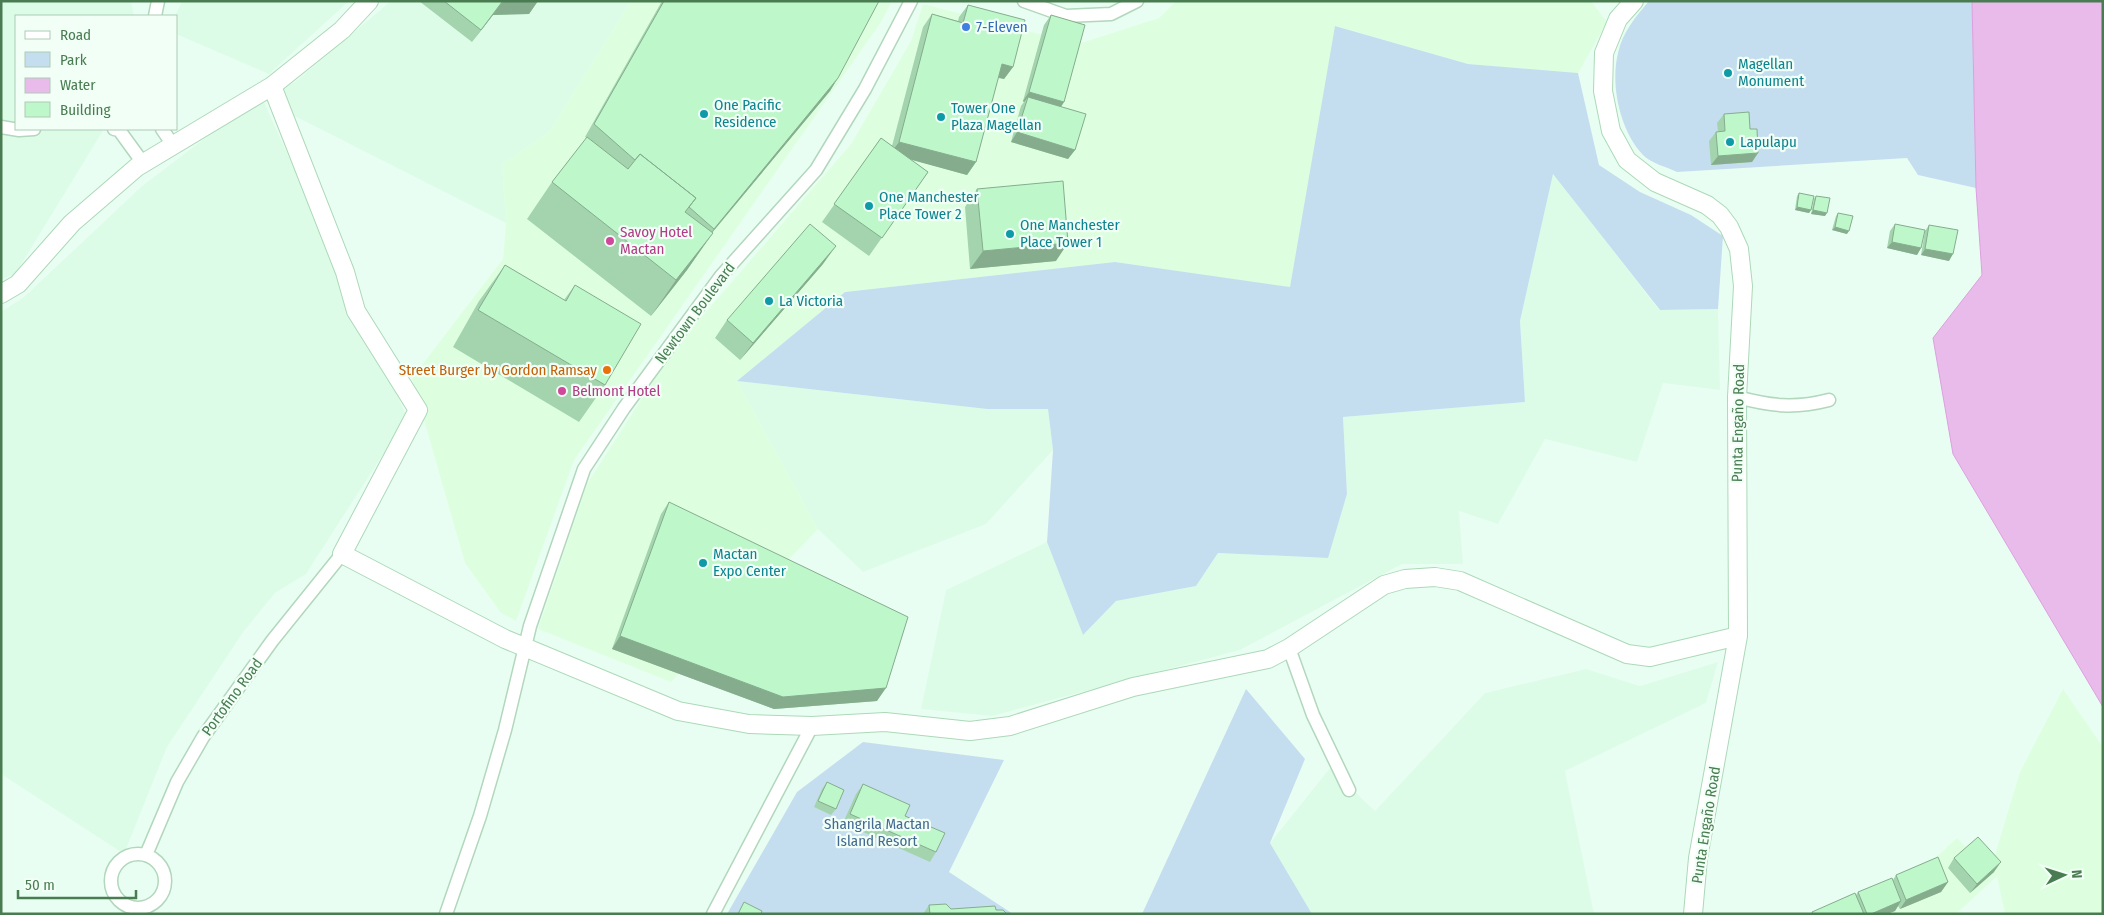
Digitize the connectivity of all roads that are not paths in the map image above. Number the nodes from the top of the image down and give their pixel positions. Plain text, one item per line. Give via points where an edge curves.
1 (158, 1) edge
2 (369, 1) edge
3 (911, 1) edge
4 (1024, 1) edge
5 (1137, 1) edge
6 (1634, 1) edge
7 (155, 15) edge
8 (272, 86) junction
9 (1, 127) edge
10 (15, 129) edge
11 (119, 130) edge
12 (163, 130) edge
13 (173, 145) junction
14 (143, 163) junction
15 (1, 294) edge
16 (1737, 397) junction
17 (1829, 400) dead end
18 (342, 554) junction
19 (1738, 636) junction
20 (523, 648) junction
21 (1289, 648) junction
22 (812, 726) junction
23 (1349, 790) dead end
24 (146, 855) junction
25 (446, 914) edge
26 (714, 914) edge
27 (1692, 914) edge

1 - 7 street
2 - 8 street via 342,30
3 - 20 street, Newtown Boulevard via 865,89 816,170 721,276 624,408 584,469
4 - 5 street via 1066,16 1111,14
6 - 16 street, Punta Engaño Road via 1618,19 1604,53 1603,91 1611,131 1627,160 1655,182 1707,205 1729,227 1739,249 1743,286
8 - 13 street
8 - 18 street via 345,272 356,311 418,410
9 - 10 street
11 - 14 street
12 - 13 street
13 - 14 street
14 - 15 street via 72,223 18,284
16 - 17 street via 1777,407 1800,407
16 - 19 street, Punta Engaño Road
18 - 20 street
18 - 24 street, Portofino Road via 272,641 202,737 177,782
19 - 21 street via 1650,657 1627,654 1460,582 1436,577 1405,579 1384,585
19 - 27 street, Punta Engaño Road via 1698,858
20 - 22 street via 678,711 749,724
20 - 25 street, Newtown Boulevard via 505,730
21 - 22 street via 1268,659 1133,687 1010,726 970,731 885,722
21 - 23 street via 1313,715
22 - 26 street
24 - 24 street via 129,855 121,859 112,874 111,883 117,899 132,908 150,906 158,900 165,884 160,866

